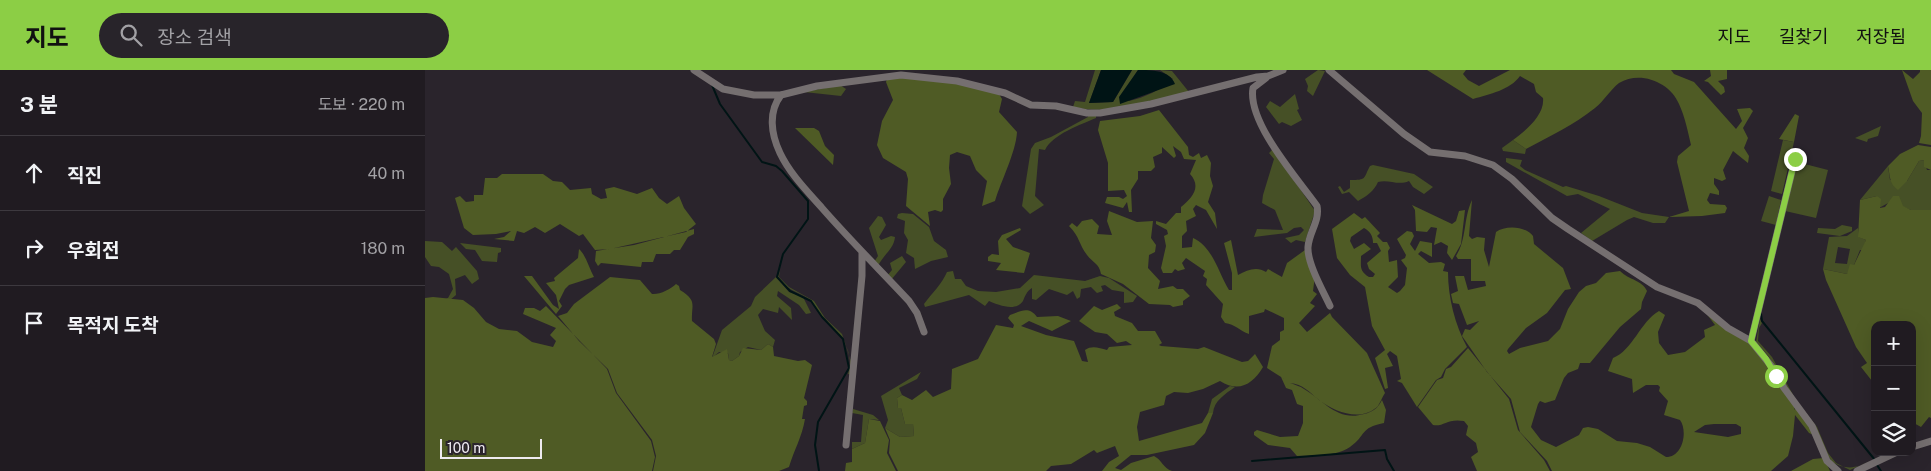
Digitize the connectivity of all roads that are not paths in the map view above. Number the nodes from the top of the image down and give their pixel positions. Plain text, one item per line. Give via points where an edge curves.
1 (694, 70) edge
2 (1283, 70) edge
3 (1329, 70) edge
4 (1268, 76) junction
5 (781, 95) junction
6 (1795, 159) dead end
7 (862, 253) junction
8 (1330, 306) dead end
9 (924, 332) dead end
10 (1751, 341) junction
11 (1931, 441) edge
12 (847, 445) dead end
13 (1916, 446) edge
14 (1889, 456) edge
15 (1838, 471) edge
16 (1857, 471) edge

1 - 5 street via 723,89 754,95
2 - 4 street
3 - 10 street via 1430,152 1465,156 1493,165 1568,230 1657,287 1698,303 1728,328
4 - 5 street via 1100,113 1031,105 957,81 901,75 817,86
4 - 8 street via 1253,88 1254,111 1265,133 1317,206 1318,214 1308,248 1309,258
5 - 7 street via 772,118 779,152 795,177
6 - 10 street
7 - 9 street via 909,300
7 - 12 street
10 - 15 street via 1812,426 1827,461
11 - 13 street
14 - 16 street

